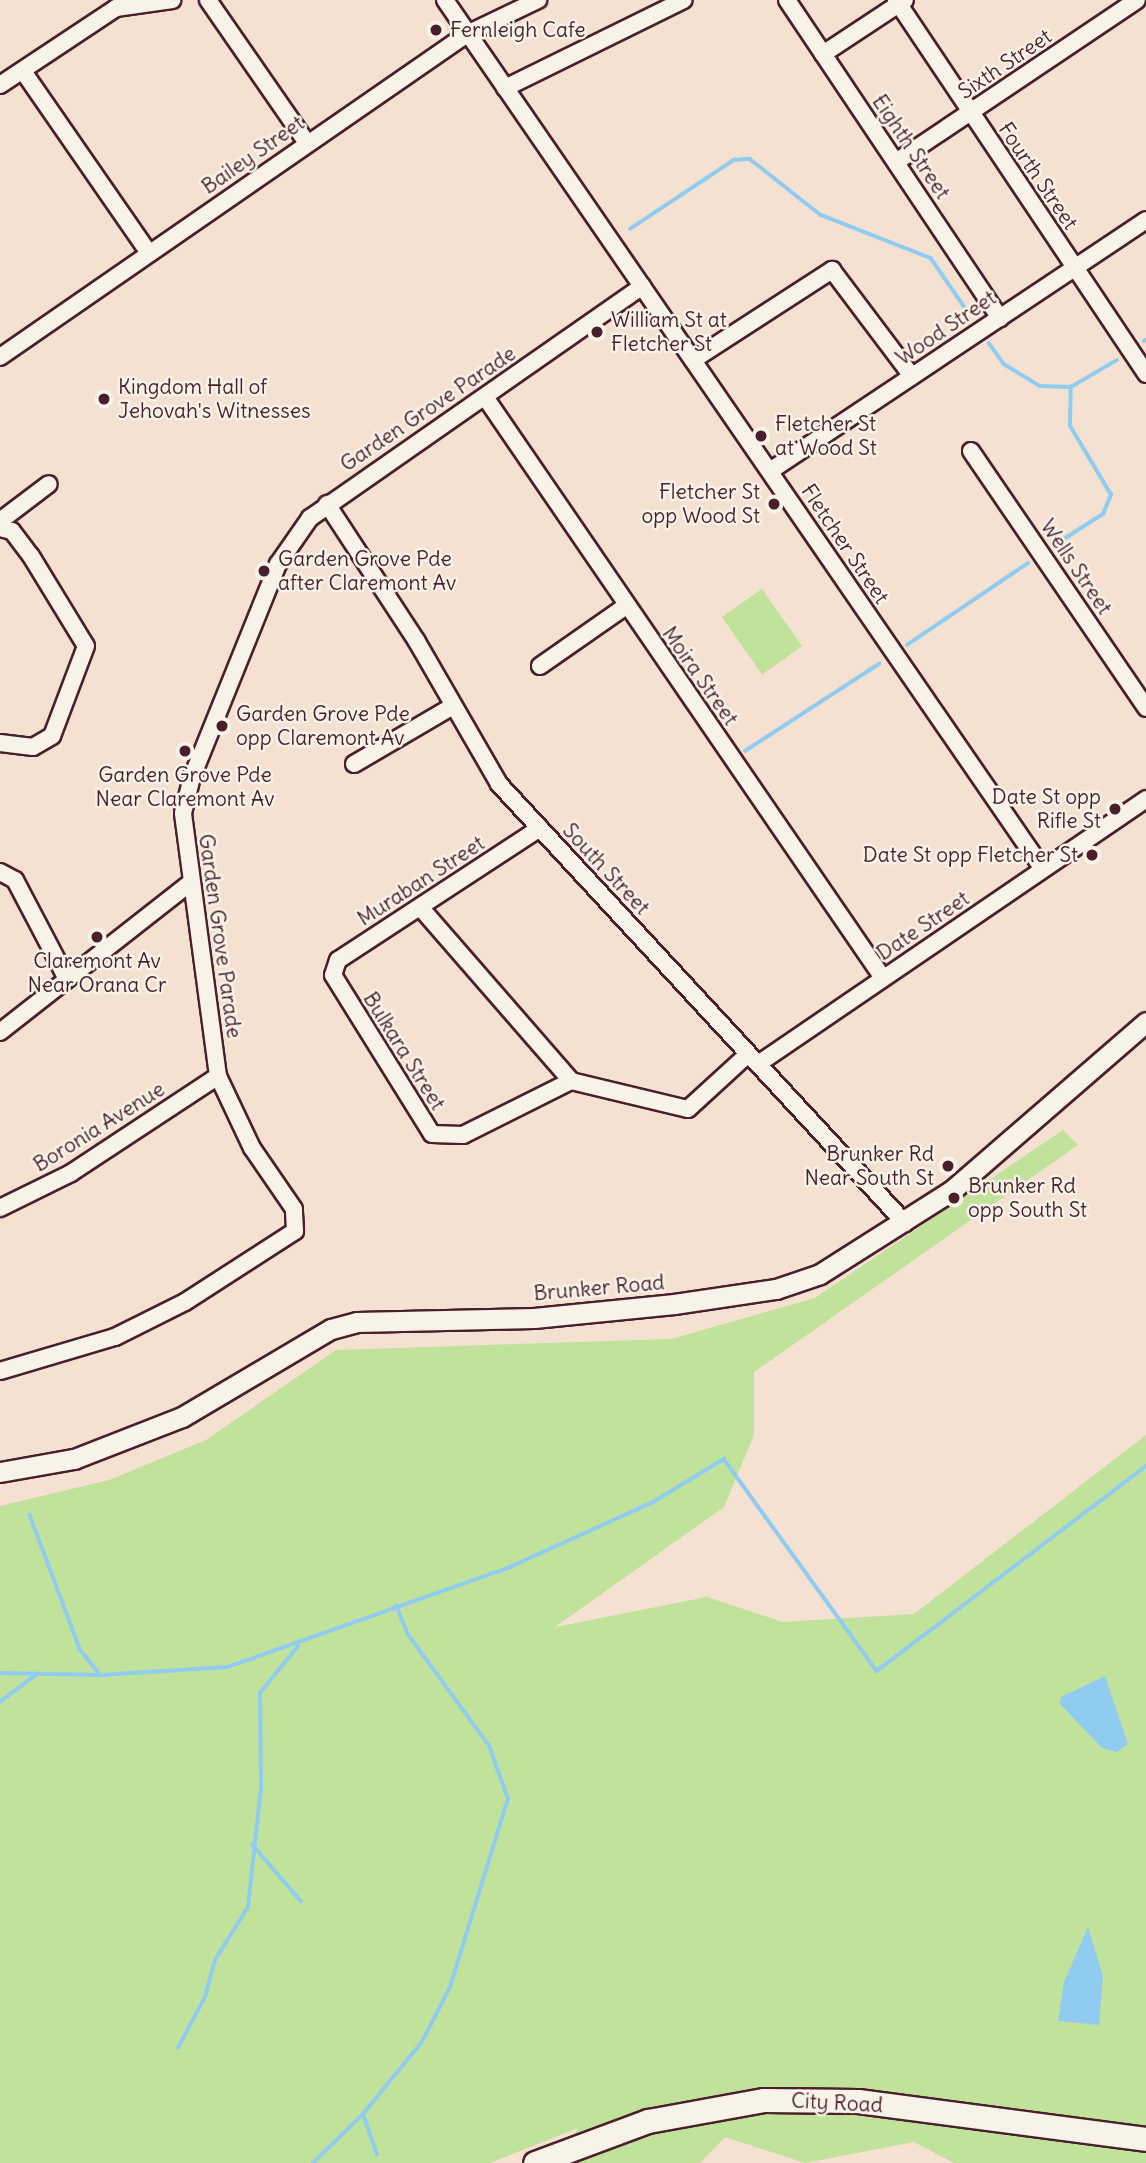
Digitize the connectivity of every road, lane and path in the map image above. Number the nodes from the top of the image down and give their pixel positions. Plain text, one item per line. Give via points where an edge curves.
1 (172, 0) edge
2 (208, 0) edge
3 (444, 0) edge
4 (538, 0) edge
5 (684, 0) edge
6 (787, 0) edge
7 (1138, 0) edge
8 (900, 1) edge
9 (113, 2) edge
10 (467, 34) junction
11 (823, 54) junction
12 (25, 74) junction
13 (0, 85) edge
14 (505, 88) junction
15 (970, 112) junction
16 (307, 143) junction
17 (896, 162) junction
18 (1146, 220) edge
19 (149, 253) junction
20 (1075, 268) junction
21 (642, 286) junction
22 (1000, 318) junction
23 (0, 357) edge
24 (693, 360) junction
25 (1146, 374) edge
26 (912, 376) junction
27 (485, 397) junction
28 (971, 451) dead end
29 (770, 471) junction
30 (49, 484) dead end
31 (327, 504) junction
32 (0, 521) edge
33 (0, 528) edge
34 (626, 606) junction
35 (540, 666) dead end
36 (453, 706) junction
37 (1146, 708) edge
38 (0, 743) edge
39 (355, 764) dead end
40 (1146, 799) edge
41 (540, 828) junction
42 (1043, 869) junction
43 (0, 872) edge
44 (190, 883) junction
45 (420, 907) junction
46 (333, 975) joint
47 (883, 978) junction
48 (67, 979) junction
49 (1146, 1022) edge
50 (0, 1032) edge
51 (753, 1059) junction
52 (218, 1076) junction
53 (571, 1081) junction
54 (0, 1208) edge
55 (905, 1223) junction
56 (0, 1371) edge
57 (0, 1472) edge
58 (1146, 2139) edge
59 (535, 2163) edge

1 - 9 street
2 - 16 street
3 - 10 street, Fletcher Street
4 - 10 street, Bailey Street
5 - 14 street
6 - 11 street, Eighth Street
7 - 15 street, Sixth Street
8 - 11 street
8 - 15 street, Fourth Street
9 - 12 street
10 - 14 street, Fletcher Street
10 - 16 street, Bailey Street
11 - 17 street, Eighth Street
12 - 13 street
12 - 19 street
14 - 21 street, Fletcher Street
15 - 17 street, Sixth Street
15 - 20 street, Fourth Street
16 - 19 street, Bailey Street
17 - 22 street, Eighth Street
18 - 20 street, Wood Street
19 - 23 street, Bailey Street
20 - 22 street, Wood Street
20 - 25 street, Fourth Street
21 - 24 street, Fletcher Street
21 - 27 street, Garden Grove Parade
22 - 26 street, Wood Street
24 - 26 street via 832,270
24 - 29 street, Fletcher Street
26 - 29 street, Wood Street
27 - 31 street, Garden Grove Parade
27 - 34 street, Moira Street
28 - 37 street, Wells Street
29 - 42 street, Fletcher Street
30 - 32 street
31 - 36 street, South Street
31 - 44 street, Garden Grove Parade via 291,539 278,564 192,777 183,813
33 - 38 street via 12,531 86,646 52,736 33,747
34 - 35 street
34 - 47 street, Moira Street
36 - 39 street
36 - 41 street, South Street via 499,784
40 - 42 street, Date Street
41 - 45 street, Muraban Street
41 - 51 street, South Street
42 - 47 street, Date Street
43 - 48 street via 15,880
44 - 48 street
44 - 52 street, Garden Grove Parade
45 - 46 street, Muraban Street via 338,960
45 - 53 street
46 - 53 street, Bulkara Street via 432,1134 463,1135
47 - 51 street, Date Street
48 - 50 street
49 - 55 main road, Brunker Road via 951,1191
51 - 53 street via 688,1109
51 - 55 street, South Street
52 - 54 street, Boronia Avenue via 71,1173
52 - 56 street, Garden Grove Parade via 252,1148 294,1209 291,1238 115,1337
55 - 57 main road, Brunker Road via 820,1274 776,1289 534,1318 410,1317 331,1329 182,1417 74,1459
58 - 59 highway, City Road via 858,2101 764,2100 648,2121

